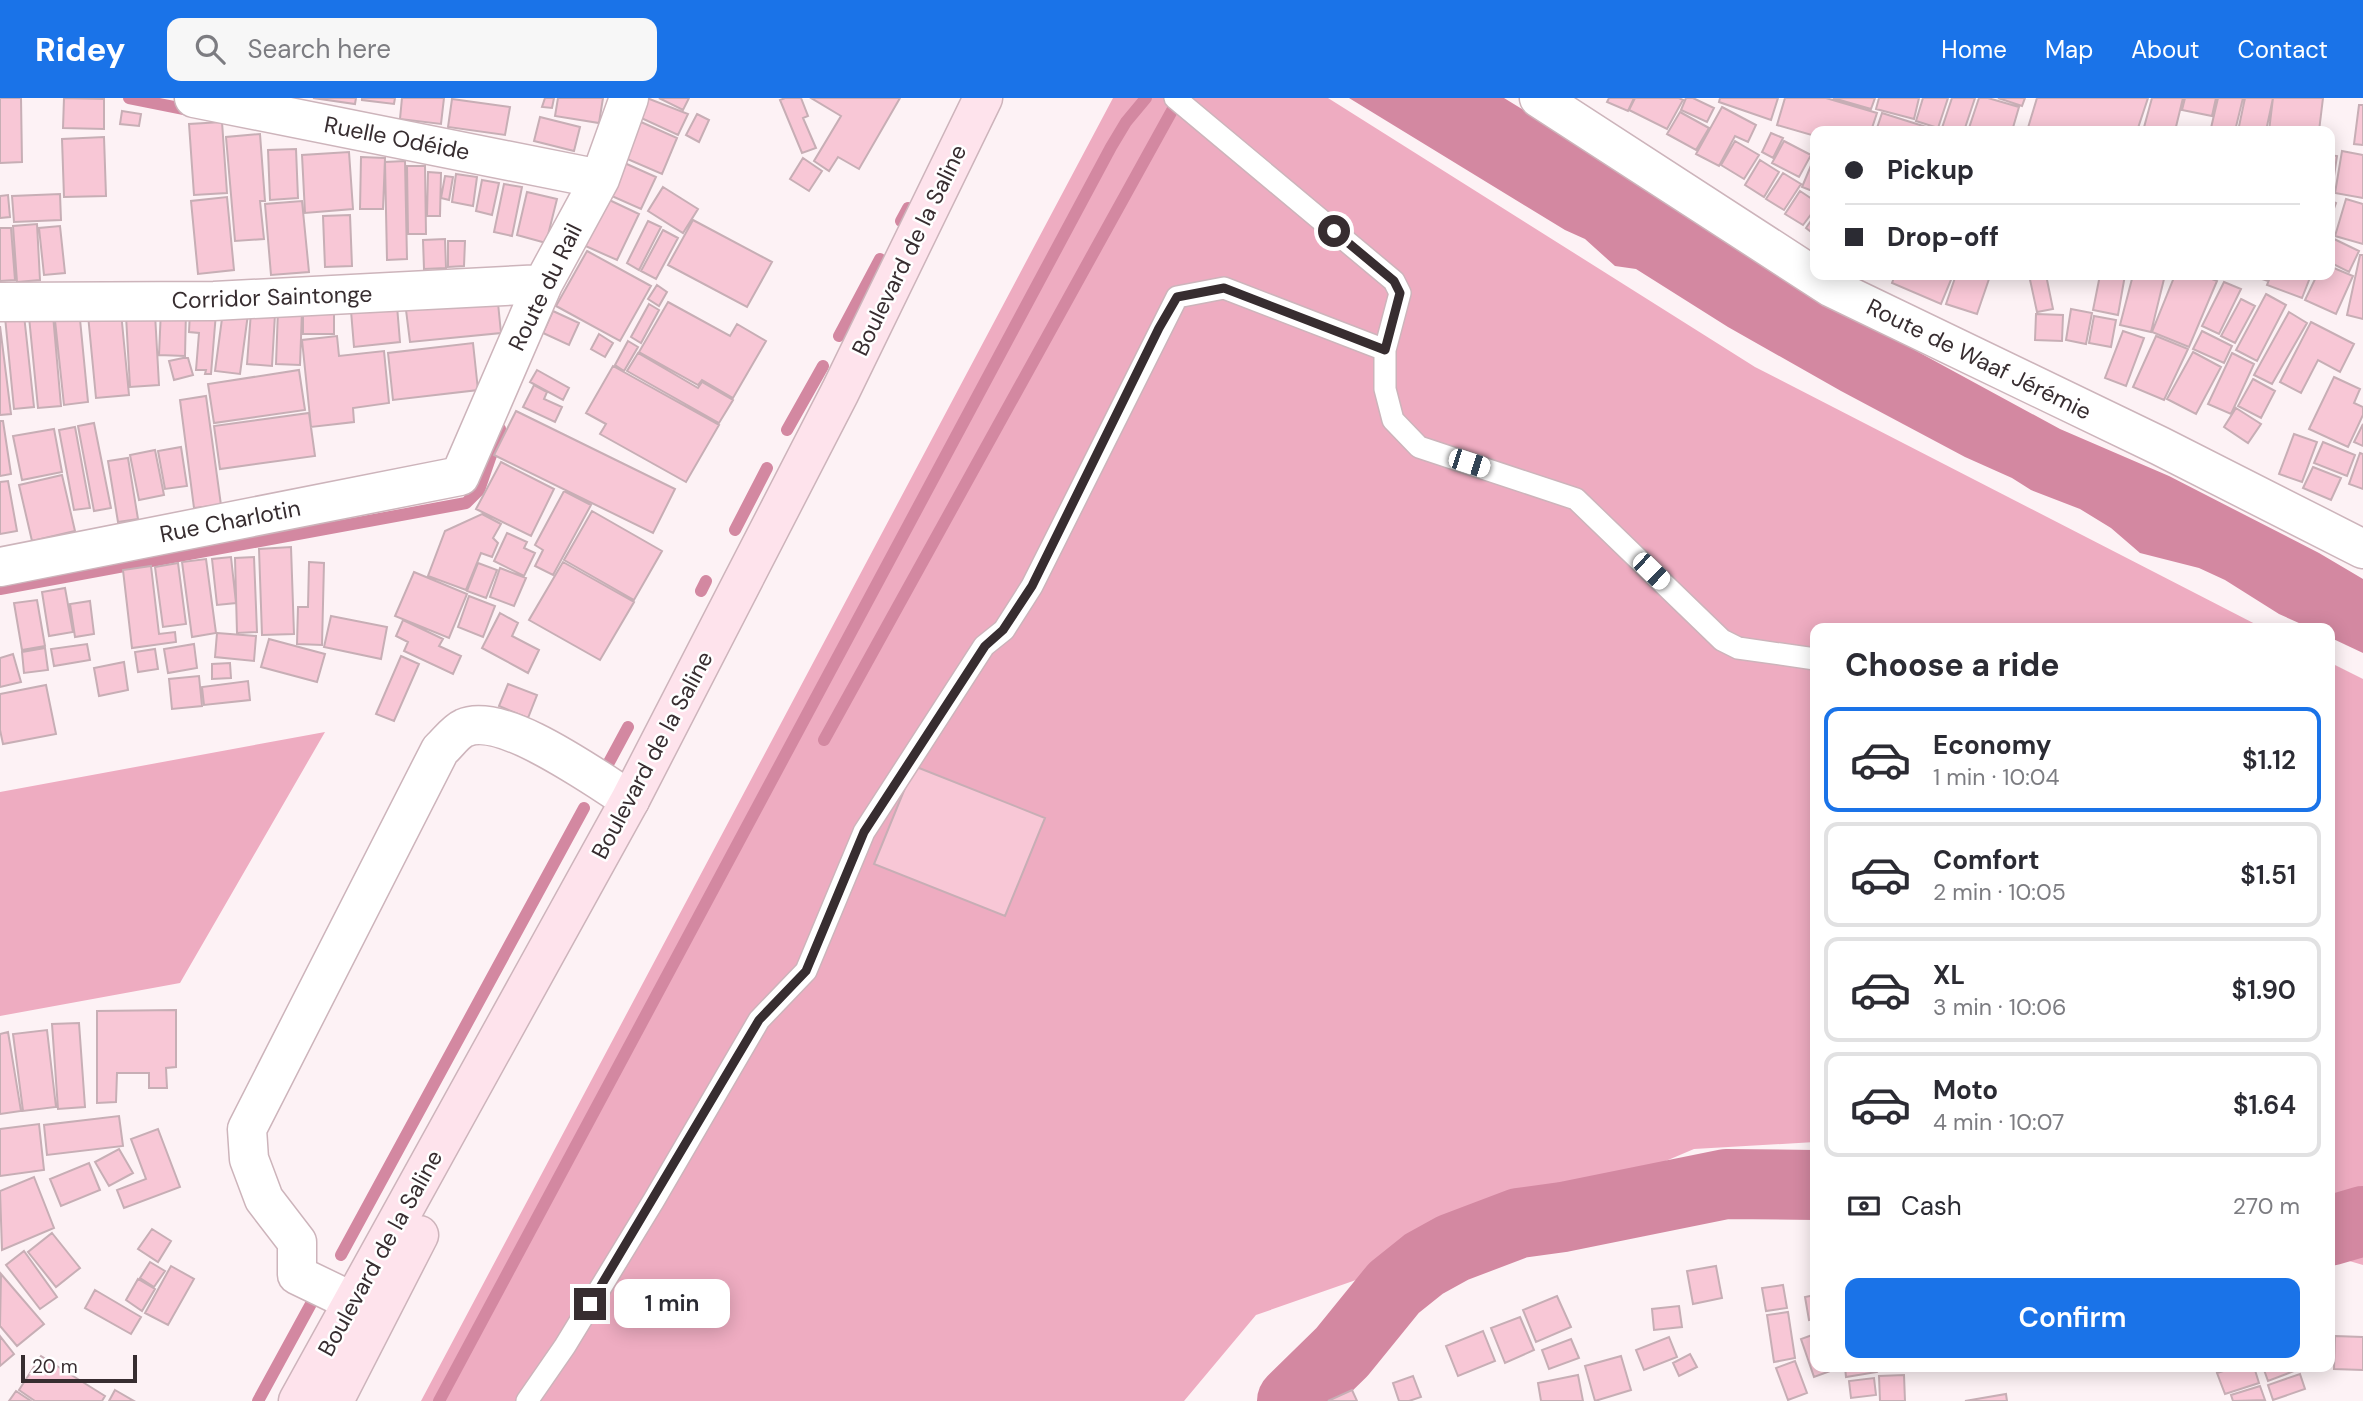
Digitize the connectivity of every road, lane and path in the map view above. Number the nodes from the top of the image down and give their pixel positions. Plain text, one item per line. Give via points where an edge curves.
1 (194, 98) edge
2 (629, 98) edge
3 (983, 98) edge
4 (1006, 98) edge
5 (1175, 98) edge
6 (1539, 98) edge
7 (600, 179) junction
8 (1810, 274) edge
9 (1820, 280) edge
10 (543, 284) junction
11 (0, 302) edge
12 (1385, 350) junction
13 (460, 476) joint
14 (2363, 549) edge
15 (0, 567) edge
16 (1810, 658) edge
17 (630, 800) junction
18 (354, 1302) junction
19 (298, 1401) edge
20 (334, 1401) edge
21 (527, 1401) edge

1 - 7 street, Ruelle Odéide
2 - 7 street, Route du Rail
3 - 17 main road, Boulevard de la Saline via 840,392
4 - 20 main road, Boulevard de la Saline
5 - 12 lane via 1394,281 1400,293
6 - 8 street, Route de Waaf Jérémie
7 - 10 street, Route du Rail
9 - 14 street, Route de Waaf Jérémie
10 - 11 street, Corridor Saintonge via 214,301
10 - 13 street, Route du Rail
12 - 16 lane via 1385,389 1393,420 1419,447 1576,499 1722,640 1738,649
12 - 21 lane via 1224,288 1177,297 1032,586 1003,630 985,646 864,832 806,971 759,1020 627,1245
13 - 15 street, Rue Charlotin
17 - 18 main road, Boulevard de la Saline
17 - 18 street via 529,738 488,724 464,728 440,750 247,1129 249,1159 264,1199 297,1242 297,1275
18 - 19 main road, Boulevard de la Saline

